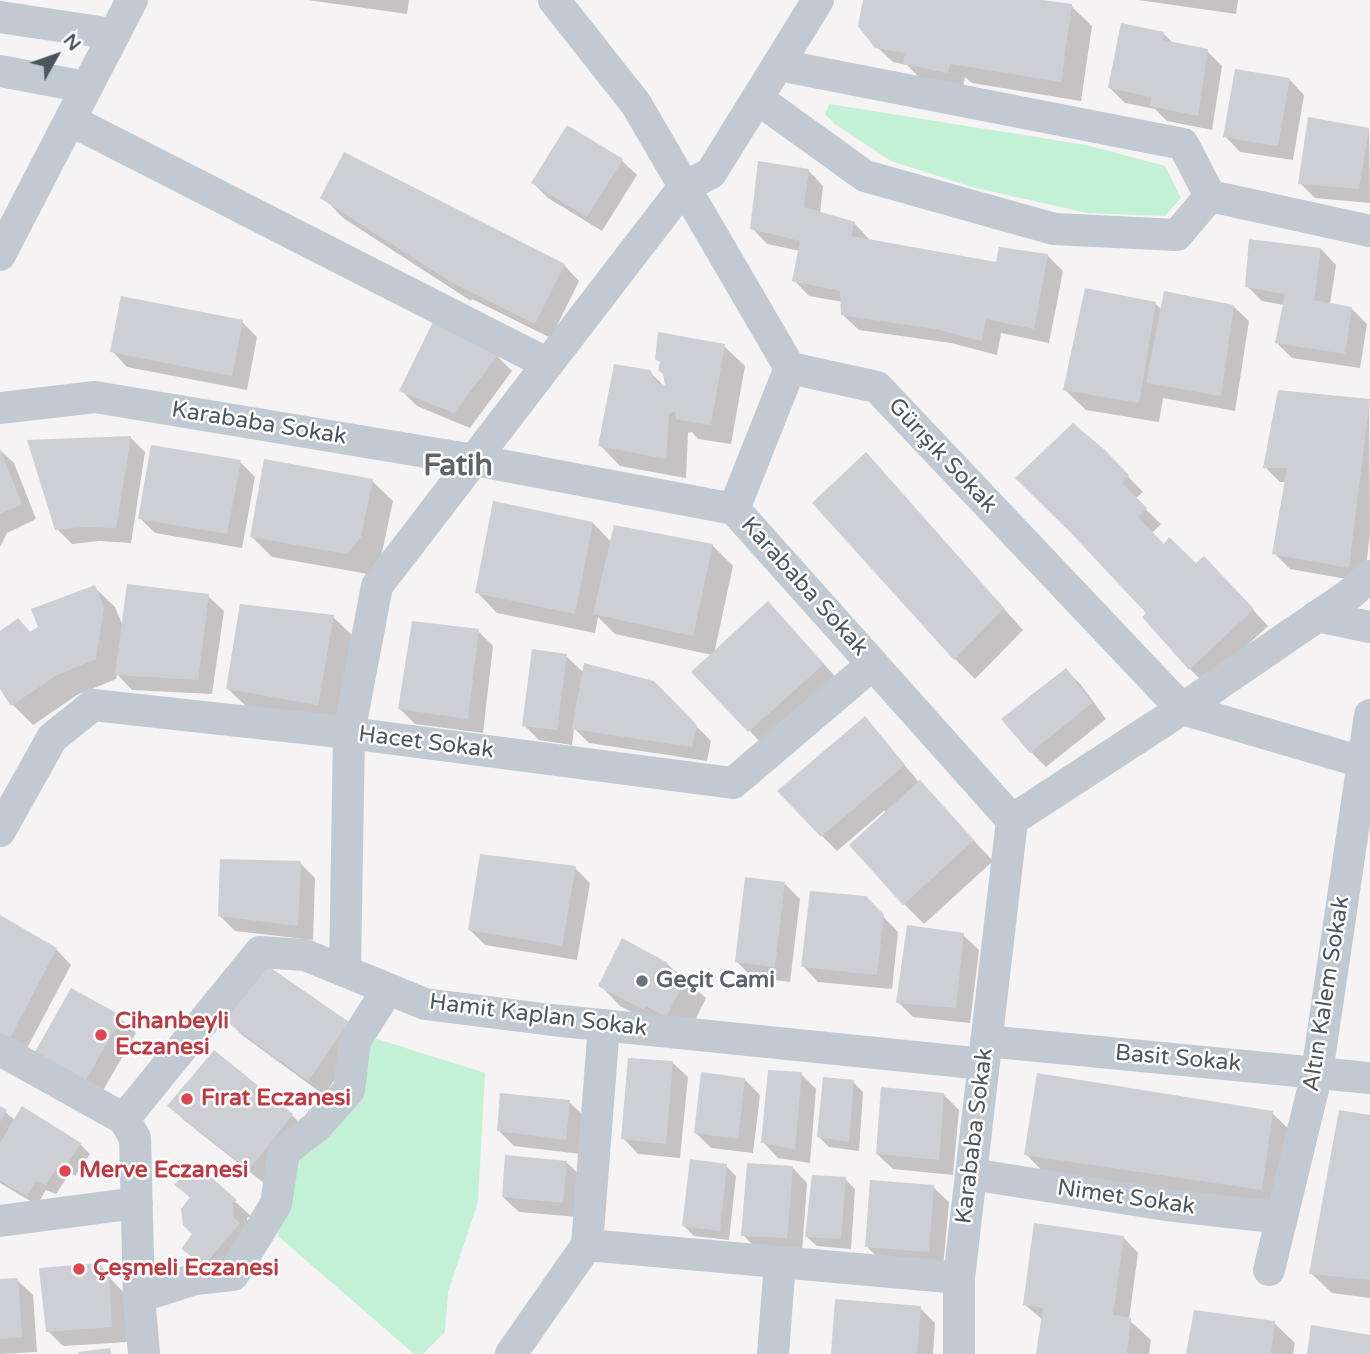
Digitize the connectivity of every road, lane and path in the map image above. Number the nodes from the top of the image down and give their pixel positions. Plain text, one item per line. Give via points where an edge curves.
1 (132, 0) edge
2 (554, 0) edge
3 (818, 0) edge
4 (0, 18) edge
5 (113, 34) junction
6 (779, 65) junction
7 (0, 71) edge
8 (86, 87) junction
9 (758, 99) junction
10 (70, 120) junction
11 (683, 188) junction
12 (1210, 197) junction
13 (1370, 231) edge
14 (0, 255) edge
15 (548, 364) junction
16 (790, 368) junction
17 (0, 408) edge
18 (474, 460) junction
19 (734, 509) junction
20 (1370, 576) edge
21 (1317, 615) junction
22 (1370, 627) edge
23 (873, 664) junction
24 (1182, 709) junction
25 (1370, 715) edge
26 (349, 733) junction
27 (1362, 762) junction
28 (1012, 820) junction
29 (0, 831) edge
30 (345, 971) junction
31 (388, 989) junction
32 (604, 1026) junction
33 (0, 1050) edge
34 (985, 1052) junction
35 (1317, 1073) junction
36 (1370, 1078) edge
37 (124, 1119) junction
38 (971, 1174) junction
39 (137, 1203) junction
40 (1282, 1219) junction
41 (0, 1221) edge
42 (587, 1245) junction
43 (780, 1262) junction
44 (1269, 1270) dead end
45 (959, 1278) junction
46 (139, 1297) junction
47 (144, 1354) edge
48 (511, 1354) edge
49 (773, 1354) edge
50 (959, 1354) edge

1 - 5 street
2 - 11 street via 636,104
3 - 6 street
4 - 5 street
5 - 8 street
6 - 9 street
6 - 12 street via 1183,144
7 - 8 street
8 - 10 street
9 - 11 street via 711,173
9 - 12 street via 865,176 1054,229 1177,235
10 - 14 street
10 - 15 street
11 - 15 street
11 - 16 street
12 - 13 street
15 - 18 street
16 - 19 street
16 - 24 street, Gürışık Sokak via 877,387
17 - 18 street, Karababa Sokak via 95,397
18 - 19 street, Karababa Sokak
18 - 26 street via 377,586
19 - 23 street, Karababa Sokak
20 - 21 street
21 - 22 street
21 - 24 street
23 - 26 street, Hacet Sokak via 733,783
23 - 28 street, Karababa Sokak
24 - 27 street
24 - 28 street
25 - 27 street, Altın Kalem Sokak
26 - 29 street, Hacet Sokak via 93,705 52,738
26 - 30 street
27 - 35 street, Altın Kalem Sokak
28 - 34 street, Karababa Sokak
30 - 31 street, Hamit Kaplan Sokak
30 - 37 street, Hamit Kaplan Sokak via 305,955 260,952
31 - 32 street, Hamit Kaplan Sokak via 425,1004
31 - 46 street via 355,1041 349,1090 316,1127 284,1152 276,1203 233,1275 195,1279
32 - 34 street, Hamit Kaplan Sokak
32 - 42 street
33 - 37 street
34 - 35 street, Basit Sokak
34 - 38 street, Karababa Sokak
35 - 36 street, Basit Sokak
35 - 40 street, Altın Kalem Sokak
37 - 39 street via 135,1138
38 - 40 street, Nimet Sokak
38 - 45 street, Karababa Sokak
39 - 41 street
39 - 46 street
40 - 44 street, Altın Kalem Sokak
42 - 43 street
42 - 48 street
43 - 45 street
43 - 49 street
45 - 50 street, Karababa Sokak
46 - 47 street

